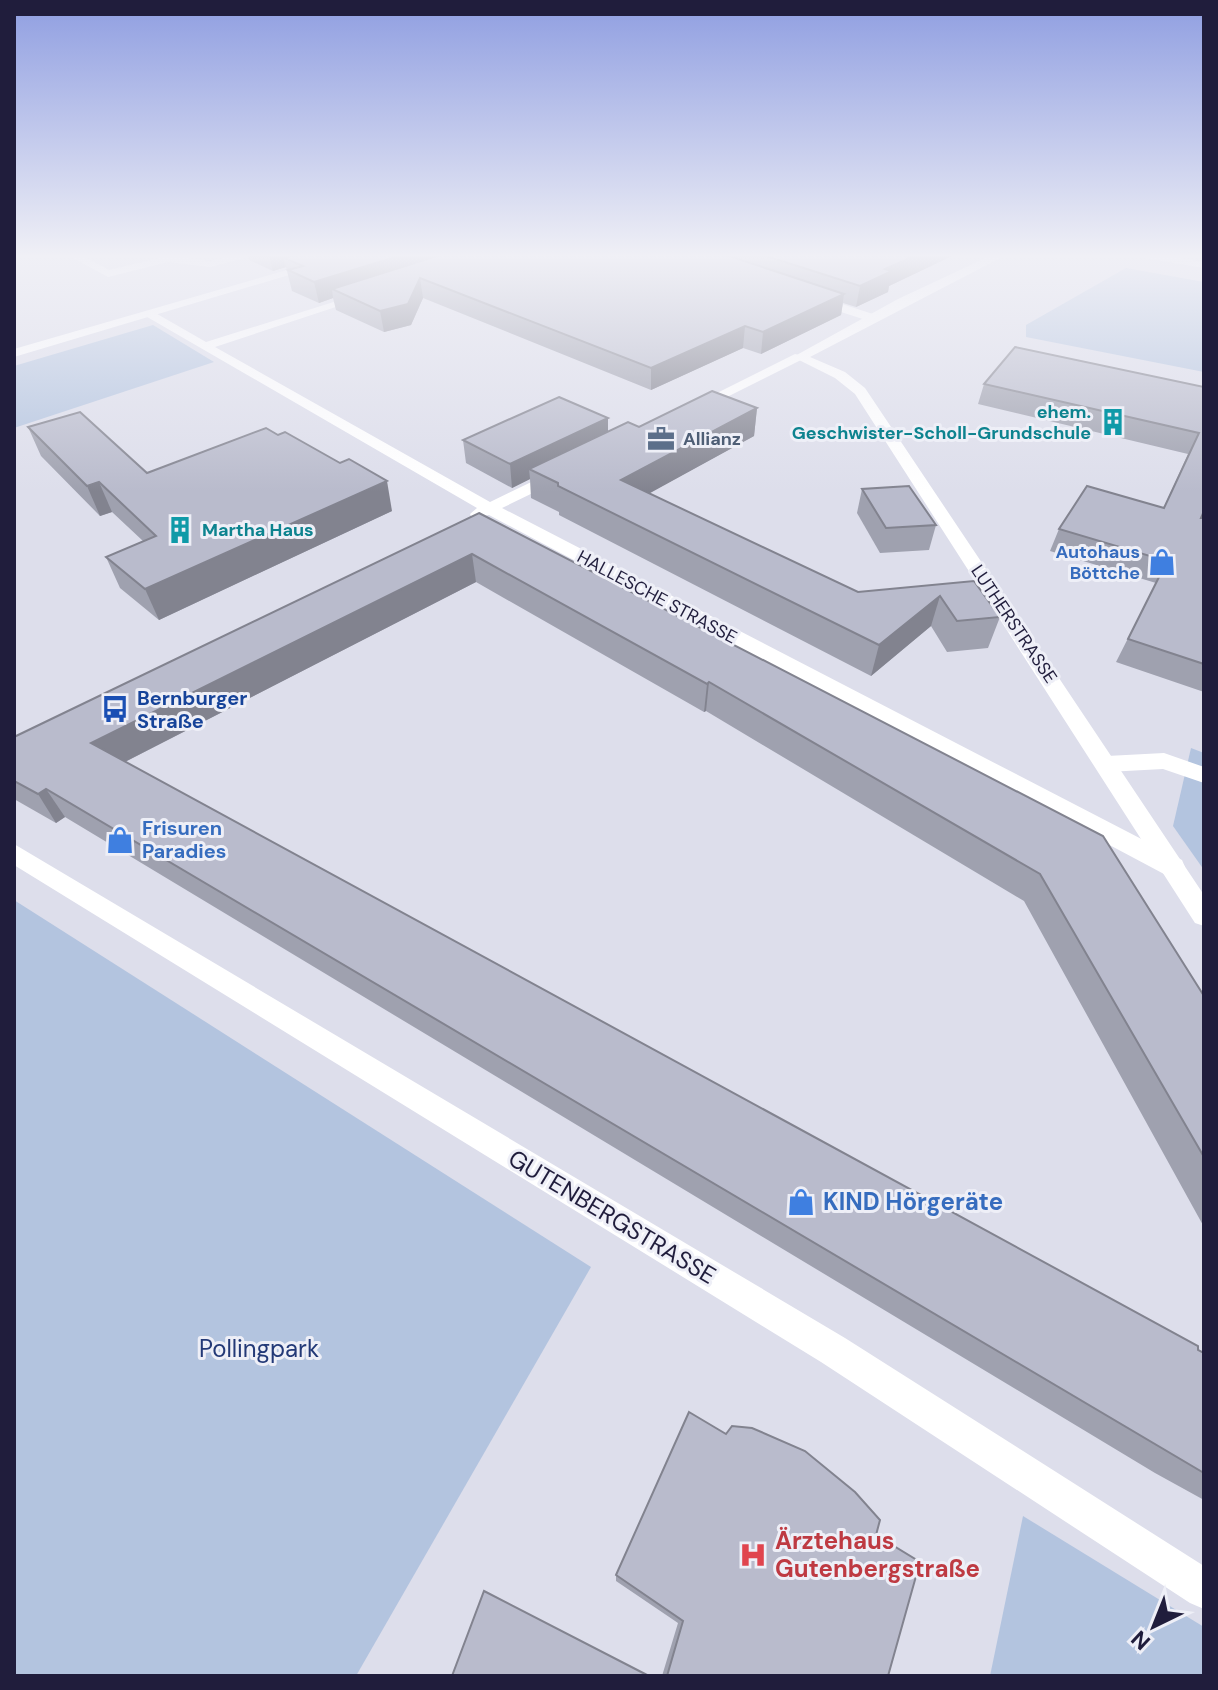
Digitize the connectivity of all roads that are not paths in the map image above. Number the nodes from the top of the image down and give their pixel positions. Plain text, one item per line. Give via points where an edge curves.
1 (36, 334) edge
2 (80, 334) edge
3 (183, 334) edge
4 (243, 334) edge
5 (843, 334) edge
6 (14, 340) edge
7 (205, 346) junction
8 (14, 353) edge
9 (800, 357) junction
10 (684, 413) edge
11 (573, 468) edge
12 (489, 508) junction
13 (468, 519) edge
14 (1107, 764) junction
15 (1204, 775) edge
16 (14, 853) edge
17 (1173, 867) junction
18 (1204, 916) edge
19 (1191, 1581) edge

1 - 6 street
2 - 8 street
3 - 7 street, HALLESCHE STRASSE
4 - 7 street
5 - 9 street
7 - 12 street, HALLESCHE STRASSE
9 - 10 street
9 - 14 street, LUTHERSTRASSE via 840,375 860,391
11 - 12 street
12 - 13 street
12 - 17 street, HALLESCHE STRASSE
14 - 15 street via 1164,761
14 - 17 street, LUTHERSTRASSE
16 - 19 street, GUTENBERGSTRASSE via 833,1350
17 - 18 street, LUTHERSTRASSE

